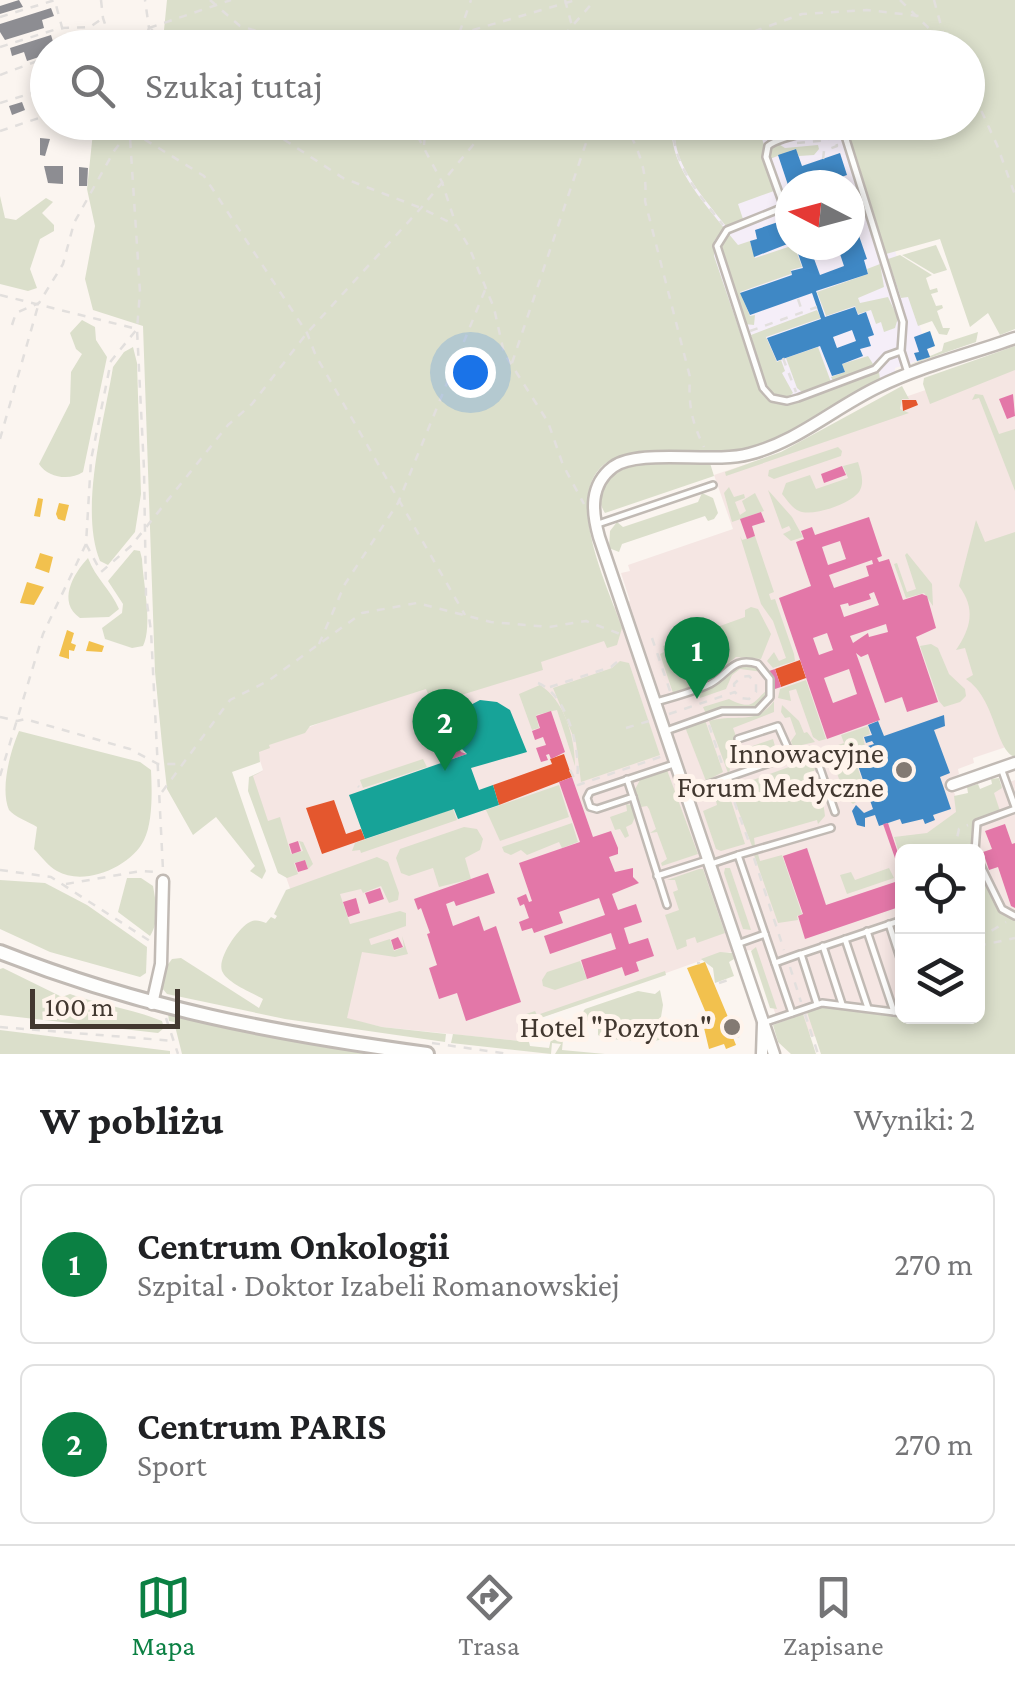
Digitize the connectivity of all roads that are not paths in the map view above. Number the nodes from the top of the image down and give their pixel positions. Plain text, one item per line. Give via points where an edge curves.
1 (778, 140) edge
2 (846, 140) edge
3 (855, 170) edge
4 (775, 182) edge
5 (865, 204) edge
6 (775, 211) edge
7 (1015, 338) edge
8 (900, 351) junction
9 (908, 375) junction
10 (713, 484) dead end
11 (596, 525) junction
12 (656, 702) junction
13 (666, 731) junction
14 (738, 739) dead end
15 (791, 754) junction
16 (677, 762) junction
17 (1015, 763) edge
18 (1001, 768) junction
19 (627, 779) junction
20 (952, 785) dead end
21 (686, 792) junction
22 (633, 797) junction
23 (1015, 808) edge
24 (835, 812) dead end
25 (832, 828) dead end
26 (975, 844) edge
27 (738, 856) junction
28 (710, 861) junction
29 (985, 874) edge
30 (657, 876) junction
31 (163, 877) road end
32 (667, 904) dead end
33 (1012, 915) edge
34 (895, 922) edge
35 (889, 924) junction
36 (867, 931) junction
37 (765, 934) junction
38 (845, 939) junction
39 (895, 942) edge
40 (738, 944) junction
41 (823, 946) junction
42 (0, 952) edge
43 (801, 954) junction
44 (775, 963) junction
45 (152, 1004) junction
46 (817, 1004) junction
47 (842, 1004) junction
48 (868, 1008) junction
49 (894, 1012) joint
50 (792, 1013) junction
51 (763, 1022) junction
52 (427, 1054) edge
53 (762, 1054) edge
54 (774, 1054) edge

1 - 4 lane via 766,157
2 - 3 lane
5 - 8 lane via 904,322
6 - 8 lane via 727,230 717,254 766,392 779,400 798,398 875,369
7 - 9 street
8 - 9 lane
9 - 11 street via 779,444 737,457 618,464 597,486
10 - 11 lane
11 - 12 street
12 - 13 street
12 - 13 lane via 712,683 742,662 761,666 771,682 770,697 757,712 722,711
13 - 16 street
14 - 15 lane via 778,726
15 - 21 lane
15 - 24 lane via 814,754
16 - 19 lane
16 - 21 street
17 - 18 street
18 - 20 street
18 - 23 lane
19 - 22 lane
19 - 22 lane via 590,792 588,803 597,809
21 - 28 street
22 - 30 lane
23 - 26 lane via 980,821
25 - 27 lane
27 - 28 lane
27 - 37 lane
28 - 30 lane
28 - 40 street
29 - 33 lane via 1002,909
30 - 32 lane
31 - 45 street via 162,950
34 - 35 lane
35 - 36 lane
35 - 39 lane
36 - 38 lane
36 - 49 lane
37 - 40 lane
37 - 44 lane
38 - 41 lane
38 - 48 lane
40 - 51 street
41 - 43 lane
41 - 47 lane
42 - 45 street
43 - 44 lane
43 - 46 lane
44 - 50 lane
45 - 52 street via 274,1032
46 - 47 lane
46 - 50 lane
47 - 48 lane
48 - 49 lane
50 - 51 lane
51 - 53 street
51 - 54 street

